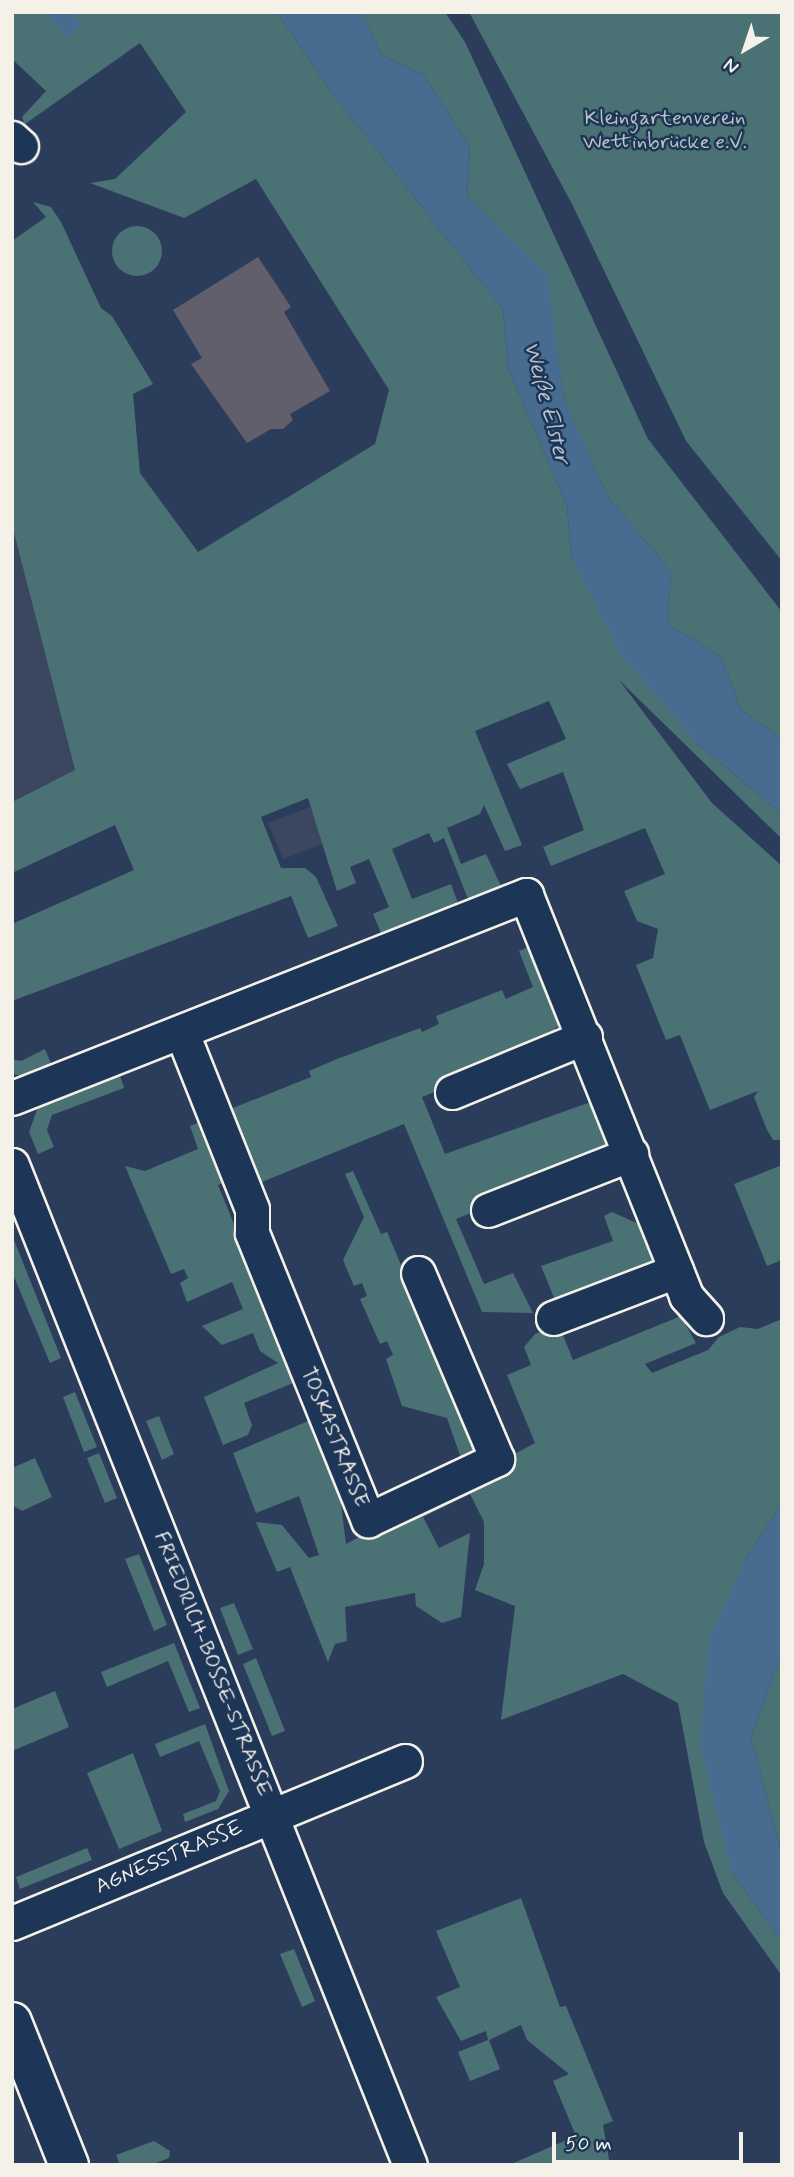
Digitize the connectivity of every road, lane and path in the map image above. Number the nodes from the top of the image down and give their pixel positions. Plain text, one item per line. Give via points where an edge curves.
1 (182, 1033) junction
2 (585, 1037) junction
3 (452, 1092) dead end
4 (12, 1098) edge
5 (631, 1154) junction
6 (12, 1165) edge
7 (488, 1210) dead end
8 (676, 1271) junction
9 (418, 1273) dead end
10 (553, 1318) dead end
11 (706, 1318) dead end
12 (405, 1761) dead end
13 (273, 1813) junction
14 (12, 1923) edge
15 (12, 2022) edge
16 (69, 2165) edge
17 (410, 2165) edge

1 - 2 street via 526,895
1 - 4 street
1 - 9 street, TOSKASTRASSE via 252,1209 252,1233 368,1520 496,1459
2 - 3 street
2 - 5 street
5 - 7 street
5 - 8 street
6 - 13 street, FRIEDRICH-BOSSE-STRASSE
8 - 10 street
8 - 11 street via 686,1296
12 - 13 street, AGNESSTRASSE
13 - 14 street, AGNESSTRASSE
13 - 17 street, FRIEDRICH-BOSSE-STRASSE
15 - 16 main road

